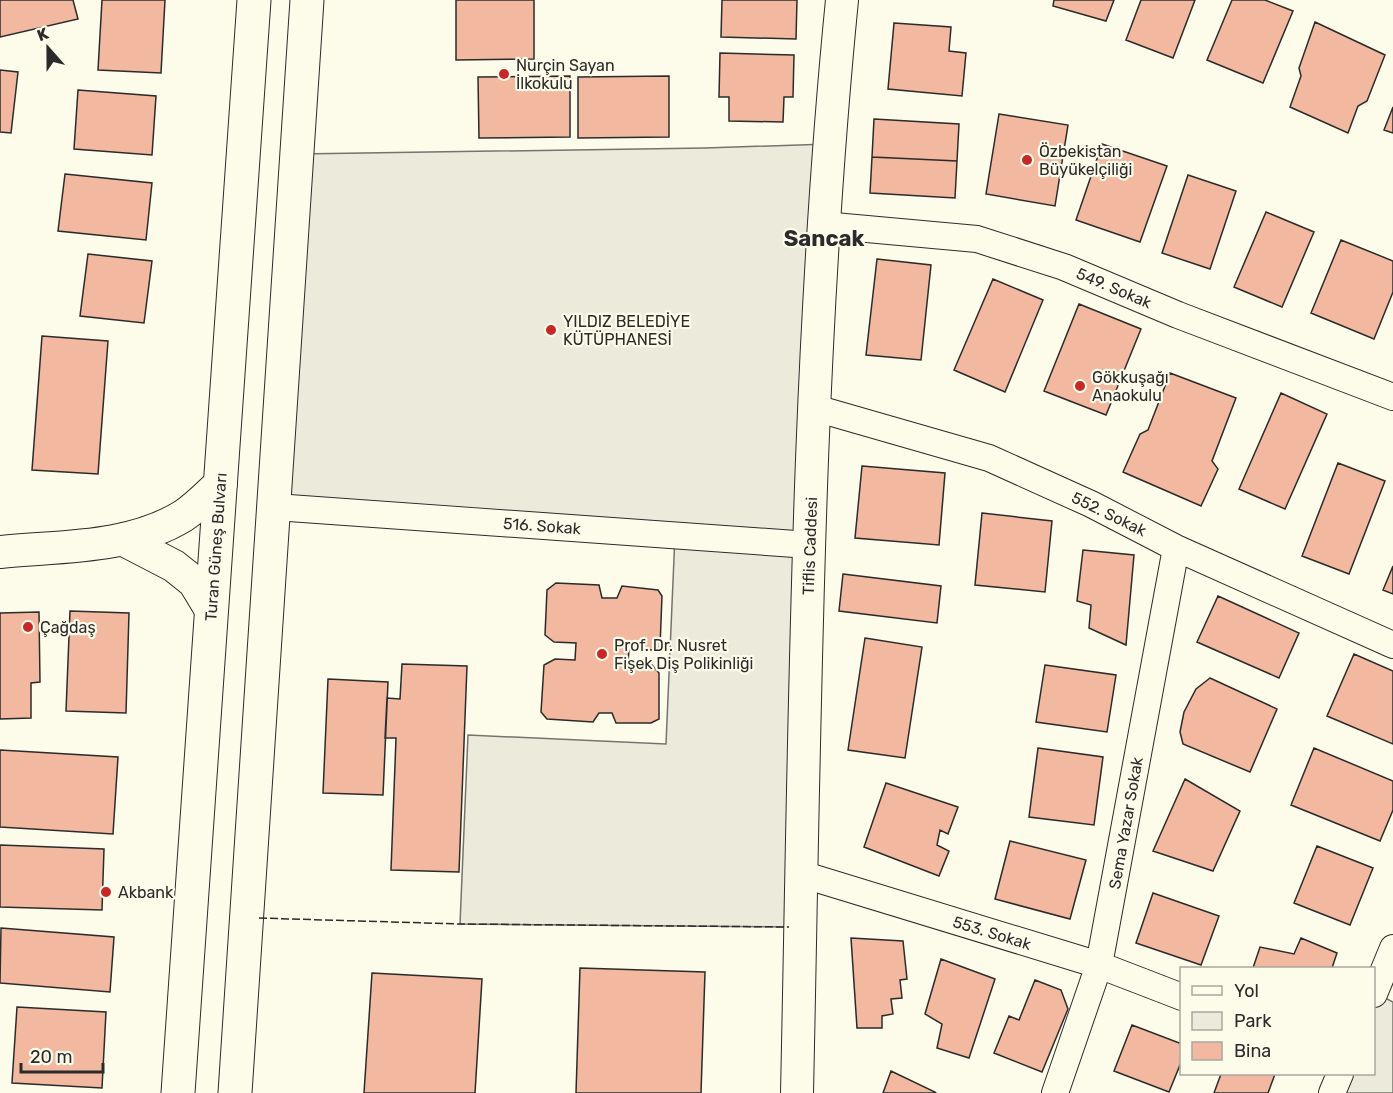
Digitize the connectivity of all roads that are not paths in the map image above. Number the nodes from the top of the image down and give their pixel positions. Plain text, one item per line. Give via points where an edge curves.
1 (254, 0) edge
2 (307, 0) edge
3 (842, 0) edge
4 (823, 225) junction
5 (1393, 397) edge
6 (815, 408) junction
7 (221, 483) junction
8 (275, 507) junction
9 (124, 540) junction
10 (809, 545) junction
11 (1176, 548) junction
12 (0, 552) edge
13 (212, 610) junction
14 (1393, 645) edge
15 (801, 874) junction
16 (1393, 948) edge
17 (1099, 966) junction
18 (1375, 992) edge
19 (1180, 996) edge
20 (1340, 1075) edge
21 (178, 1093) edge
22 (235, 1093) edge
23 (797, 1093) edge
24 (1055, 1093) edge
25 (1332, 1093) edge

1 - 7 main road, Turan Güneş Bulvarı
2 - 8 main road
3 - 4 street, Tiflis Caddesi
4 - 5 street, 549. Sokak via 977,239 1064,267
4 - 6 street, Tiflis Caddesi
6 - 10 street, Tiflis Caddesi
6 - 11 street, 552. Sokak via 989,458
7 - 9 street via 184,515
7 - 13 main road, Turan Güneş Bulvarı
8 - 10 street, 516. Sokak
8 - 22 main road
9 - 12 street
9 - 13 street via 181,571 194,582
10 - 15 street, Tiflis Caddesi
11 - 14 street, 552. Sokak
11 - 17 street, Sema Yazar Sokak
13 - 21 main road, Turan Güneş Bulvarı
15 - 17 street, 553. Sokak
15 - 23 street, Tiflis Caddesi
16 - 18 street
17 - 19 street, 553. Sokak
17 - 24 street, Sema Yazar Sokak
20 - 25 street

